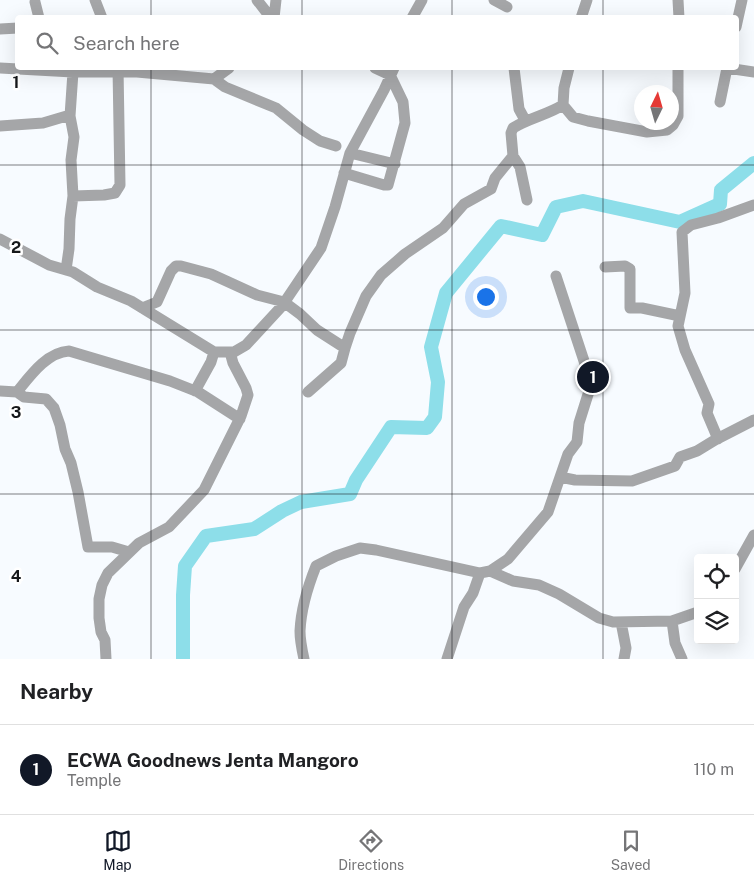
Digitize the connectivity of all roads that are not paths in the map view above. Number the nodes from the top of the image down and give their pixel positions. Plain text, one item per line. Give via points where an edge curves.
1 (95, 0) edge
2 (257, 0) edge
3 (276, 0) edge
4 (422, 0) edge
5 (494, 0) edge
6 (587, 0) edge
7 (678, 0) edge
8 (742, 0) edge
9 (35, 2) dead end
10 (507, 7) dead end
11 (38, 15) edge
12 (101, 15) edge
13 (270, 15) edge
14 (273, 15) edge
15 (414, 15) edge
16 (582, 15) edge
17 (679, 15) edge
18 (739, 15) edge
19 (15, 28) edge
20 (0, 29) edge
21 (0, 68) edge
22 (15, 69) edge
23 (36, 70) edge
24 (104, 70) edge
25 (119, 70) edge
26 (128, 70) edge
27 (226, 70) edge
28 (514, 70) edge
29 (568, 70) edge
30 (678, 70) edge
31 (727, 70) edge
32 (739, 70) edge
33 (392, 71) edge
34 (73, 72) junction
35 (754, 72) edge
36 (214, 80) junction
37 (720, 102) dead end
38 (563, 105) junction
39 (70, 115) junction
40 (525, 120) junction
41 (0, 126) edge
42 (336, 146) dead end
43 (350, 153) junction
44 (513, 156) junction
45 (395, 164) junction
46 (344, 173) junction
47 (73, 196) junction
48 (527, 200) dead end
49 (754, 205) edge
50 (0, 239) edge
51 (605, 267) dead end
52 (66, 270) junction
53 (556, 276) dead end
54 (284, 302) junction
55 (142, 308) junction
56 (680, 316) junction
57 (345, 348) junction
58 (214, 352) junction
59 (230, 352) junction
60 (195, 391) junction
61 (0, 392) edge
62 (17, 392) junction
63 (308, 392) dead end
64 (240, 419) junction
65 (754, 420) edge
66 (718, 438) junction
67 (560, 477) junction
68 (754, 535) edge
69 (129, 552) junction
70 (739, 562) edge
71 (485, 572) junction
72 (694, 613) edge
73 (672, 621) junction
74 (621, 622) junction
75 (106, 659) edge
76 (304, 659) edge
77 (447, 659) edge
78 (624, 659) edge
79 (682, 659) edge

1 - 12 street
2 - 13 street
3 - 14 street
4 - 15 street
5 - 10 street
6 - 16 street
7 - 17 street
8 - 18 street
9 - 11 street
19 - 20 street
21 - 22 street
23 - 34 street
24 - 34 street
25 - 47 street via 120,185 115,193
26 - 36 street
27 - 36 street
28 - 40 street via 519,108
29 - 38 street
30 - 38 street via 678,116 667,130 647,132 588,121 573,117
31 - 37 street
32 - 35 street
33 - 43 street
33 - 45 street via 403,102 405,123
34 - 39 street
36 - 42 street via 276,108 320,141
38 - 40 street
39 - 41 street via 43,123
39 - 47 street via 74,136 71,160
40 - 44 street via 513,128
43 - 45 street
43 - 46 street
44 - 48 street via 520,168
44 - 57 street via 495,178 492,189 464,204 444,228 381,274 366,296
45 - 46 street via 388,185
46 - 54 street via 321,248
47 - 52 street
49 - 56 street via 691,225 682,232 685,293
50 - 52 street via 49,265
51 - 56 street via 625,266 630,269 630,308
52 - 55 street
53 - 67 street via 590,388 579,423 577,442 568,454
54 - 55 street via 257,295 211,274 176,266 158,302
54 - 57 street
54 - 59 street via 246,345
55 - 58 street
56 - 66 street via 678,326 684,350 709,404 707,414
57 - 63 street via 341,363
58 - 59 street
58 - 60 street
59 - 64 street via 248,395
60 - 62 street via 69,351 55,353
60 - 64 street
61 - 62 street
62 - 69 street via 46,399 54,408 78,492 88,547 112,547
64 - 69 street via 204,490 169,527
65 - 66 street
66 - 67 street via 698,451 680,457 675,466 632,481
67 - 71 street via 548,512 508,559
68 - 70 street
69 - 75 street via 108,573 102,585 99,618
71 - 74 street via 539,585 599,618
71 - 76 street via 360,548 336,556 316,566 308,585 300,633
71 - 77 street via 464,607
72 - 73 street
73 - 74 street
73 - 79 street via 675,643
74 - 78 street via 626,648

